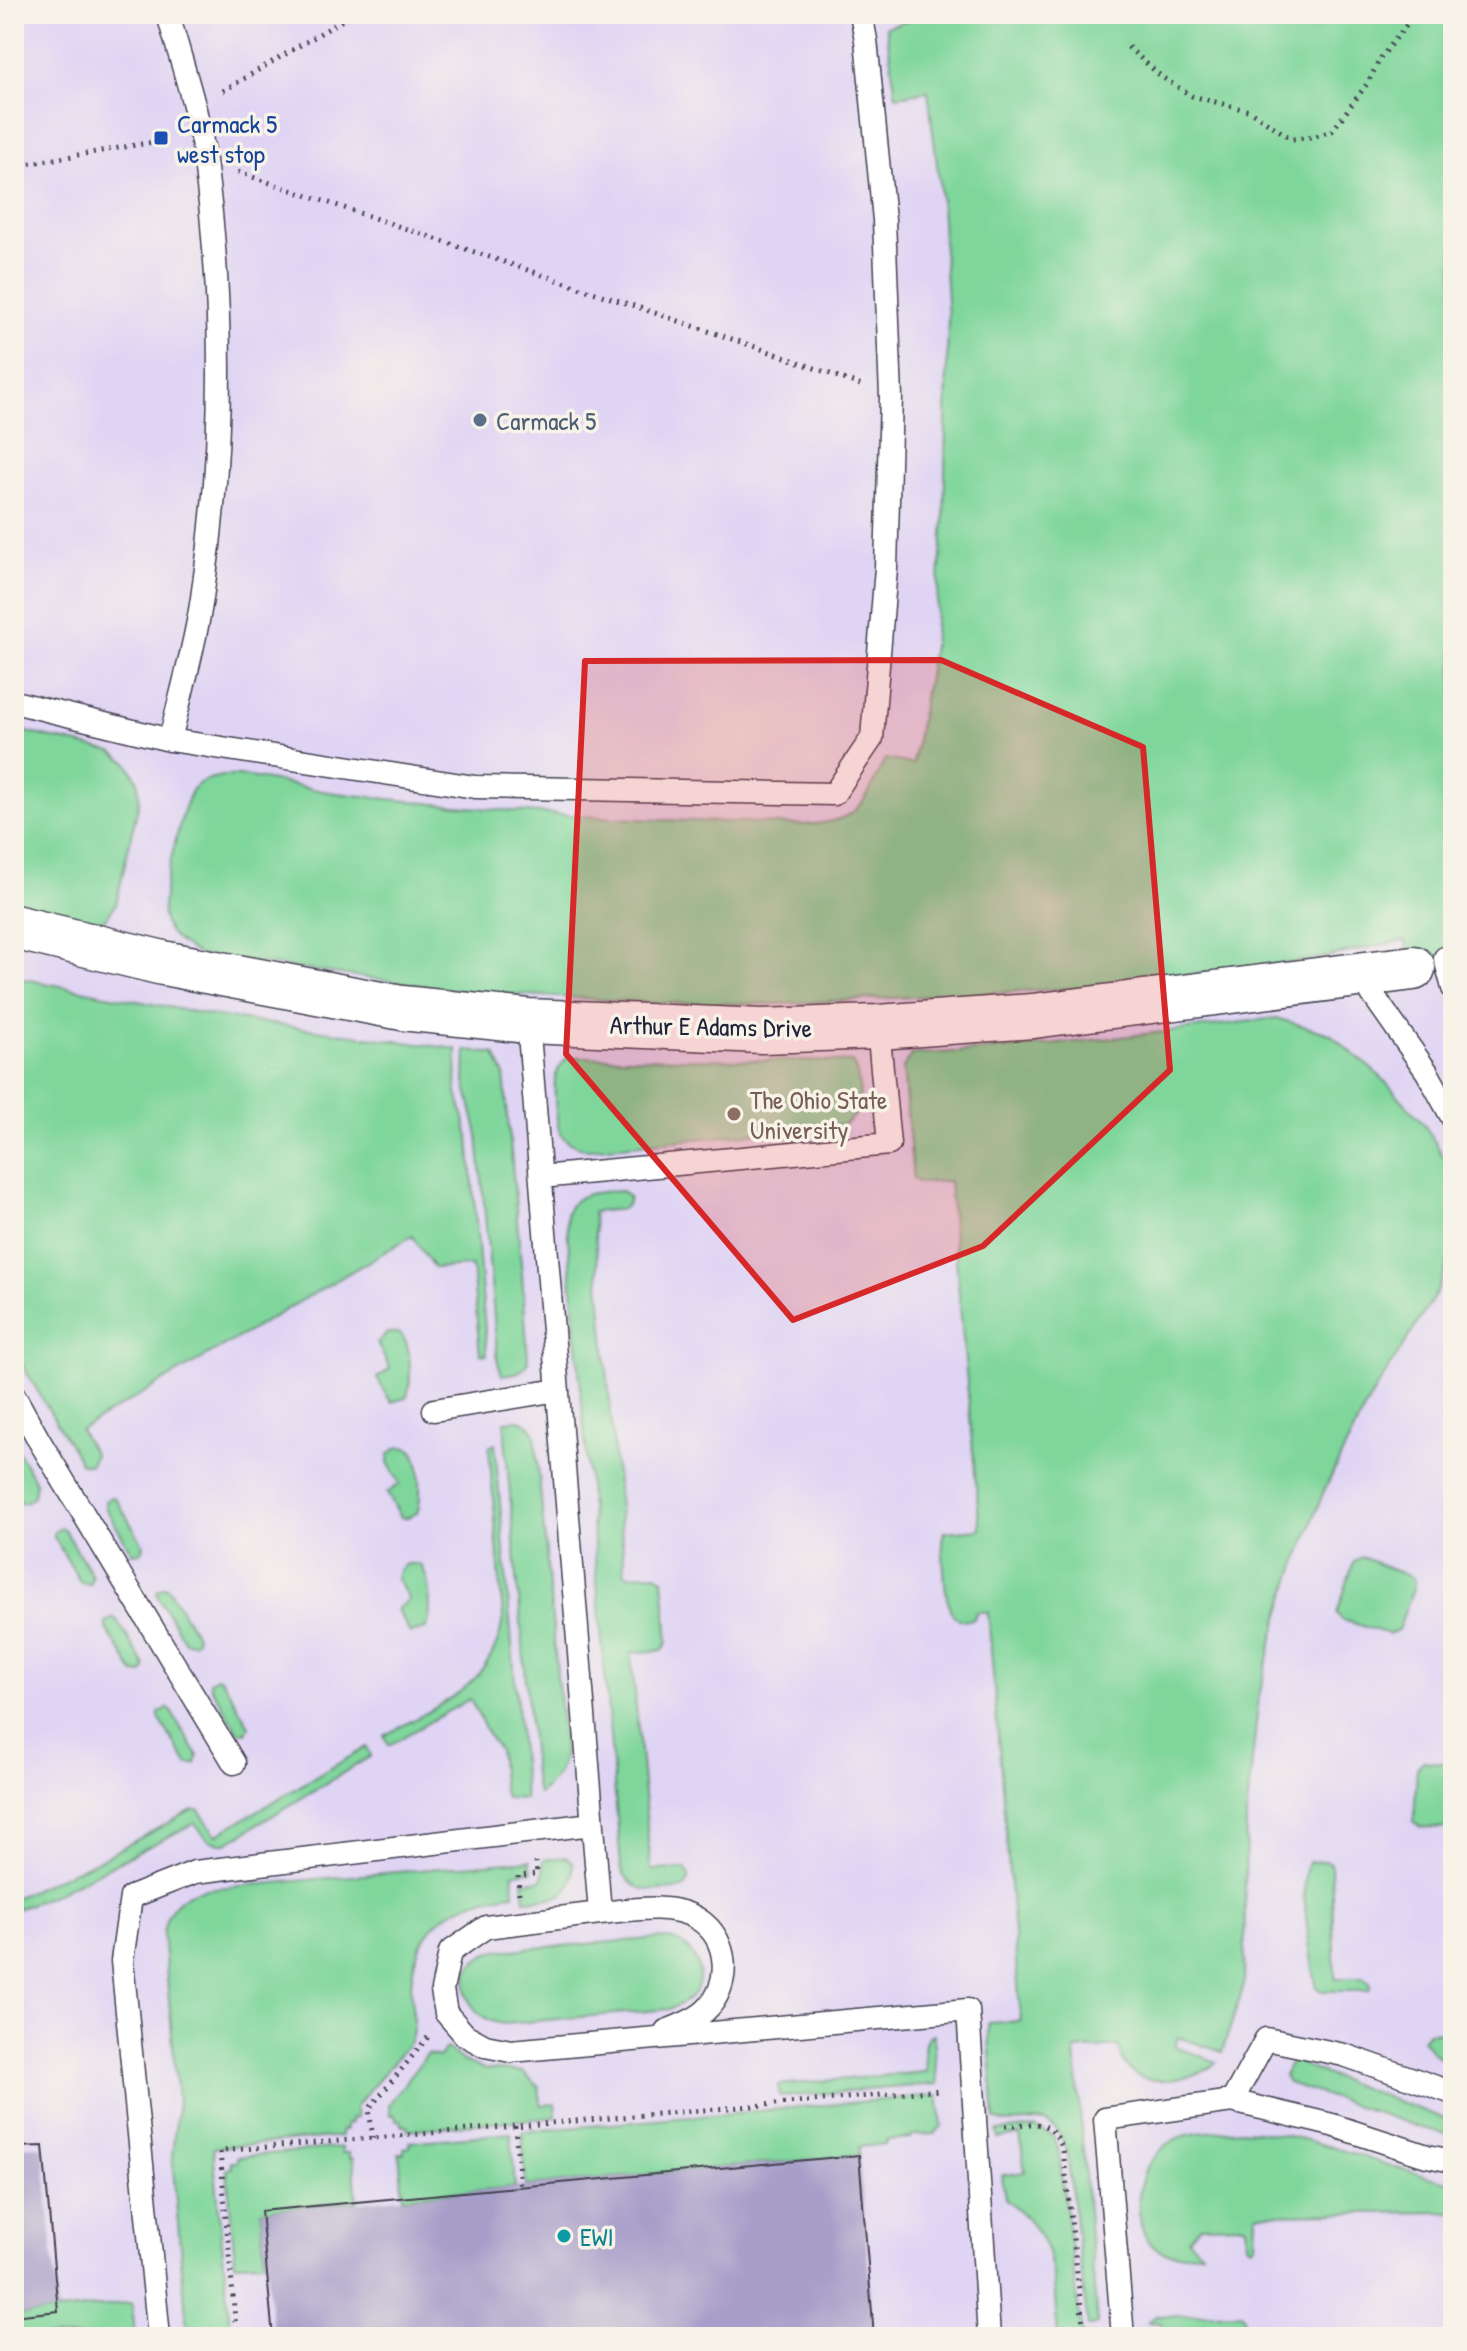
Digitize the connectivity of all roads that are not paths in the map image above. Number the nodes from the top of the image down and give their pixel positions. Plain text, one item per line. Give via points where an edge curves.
1 (168, 14) edge
2 (861, 14) edge
3 (14, 702) edge
4 (170, 740) junction
5 (14, 927) edge
6 (1429, 963) joint
7 (1359, 975) junction
8 (1453, 988) edge
9 (528, 1021) junction
10 (878, 1027) junction
11 (1453, 1119) edge
12 (541, 1177) junction
13 (558, 1390) junction
14 (14, 1395) edge
15 (434, 1410) dead end
16 (234, 1763) dead end
17 (592, 1824) junction
18 (600, 1913) junction
19 (644, 2039) junction
20 (1453, 2093) edge
21 (1232, 2101) junction
22 (1453, 2161) edge
23 (159, 2337) edge
24 (989, 2337) edge
25 (1123, 2337) edge

1 - 4 lane via 205,161 220,327 217,475 202,600
2 - 4 lane via 884,220 891,397 886,568 872,738 834,794 475,787
3 - 4 lane
5 - 9 street, Arthur E Adams Drive via 163,963 402,1008
6 - 7 street, Arthur E Adams Drive
6 - 8 lane
7 - 10 street, Arthur E Adams Drive via 1033,1016
7 - 11 lane
9 - 10 street, Arthur E Adams Drive via 762,1031
9 - 12 lane
10 - 12 lane via 889,1144
12 - 13 lane
13 - 15 lane
13 - 17 lane
14 - 16 lane
17 - 18 lane
17 - 23 lane via 195,1872 131,1897 122,1961
18 - 19 lane via 672,1910 696,1918 712,1931 722,1953 721,1990 705,2012
18 - 19 lane via 486,1927 450,1952 442,1990 446,2013 465,2035 511,2051
19 - 24 lane via 968,2010
20 - 21 lane via 1344,2055 1266,2039
21 - 22 lane
21 - 25 lane via 1105,2119

